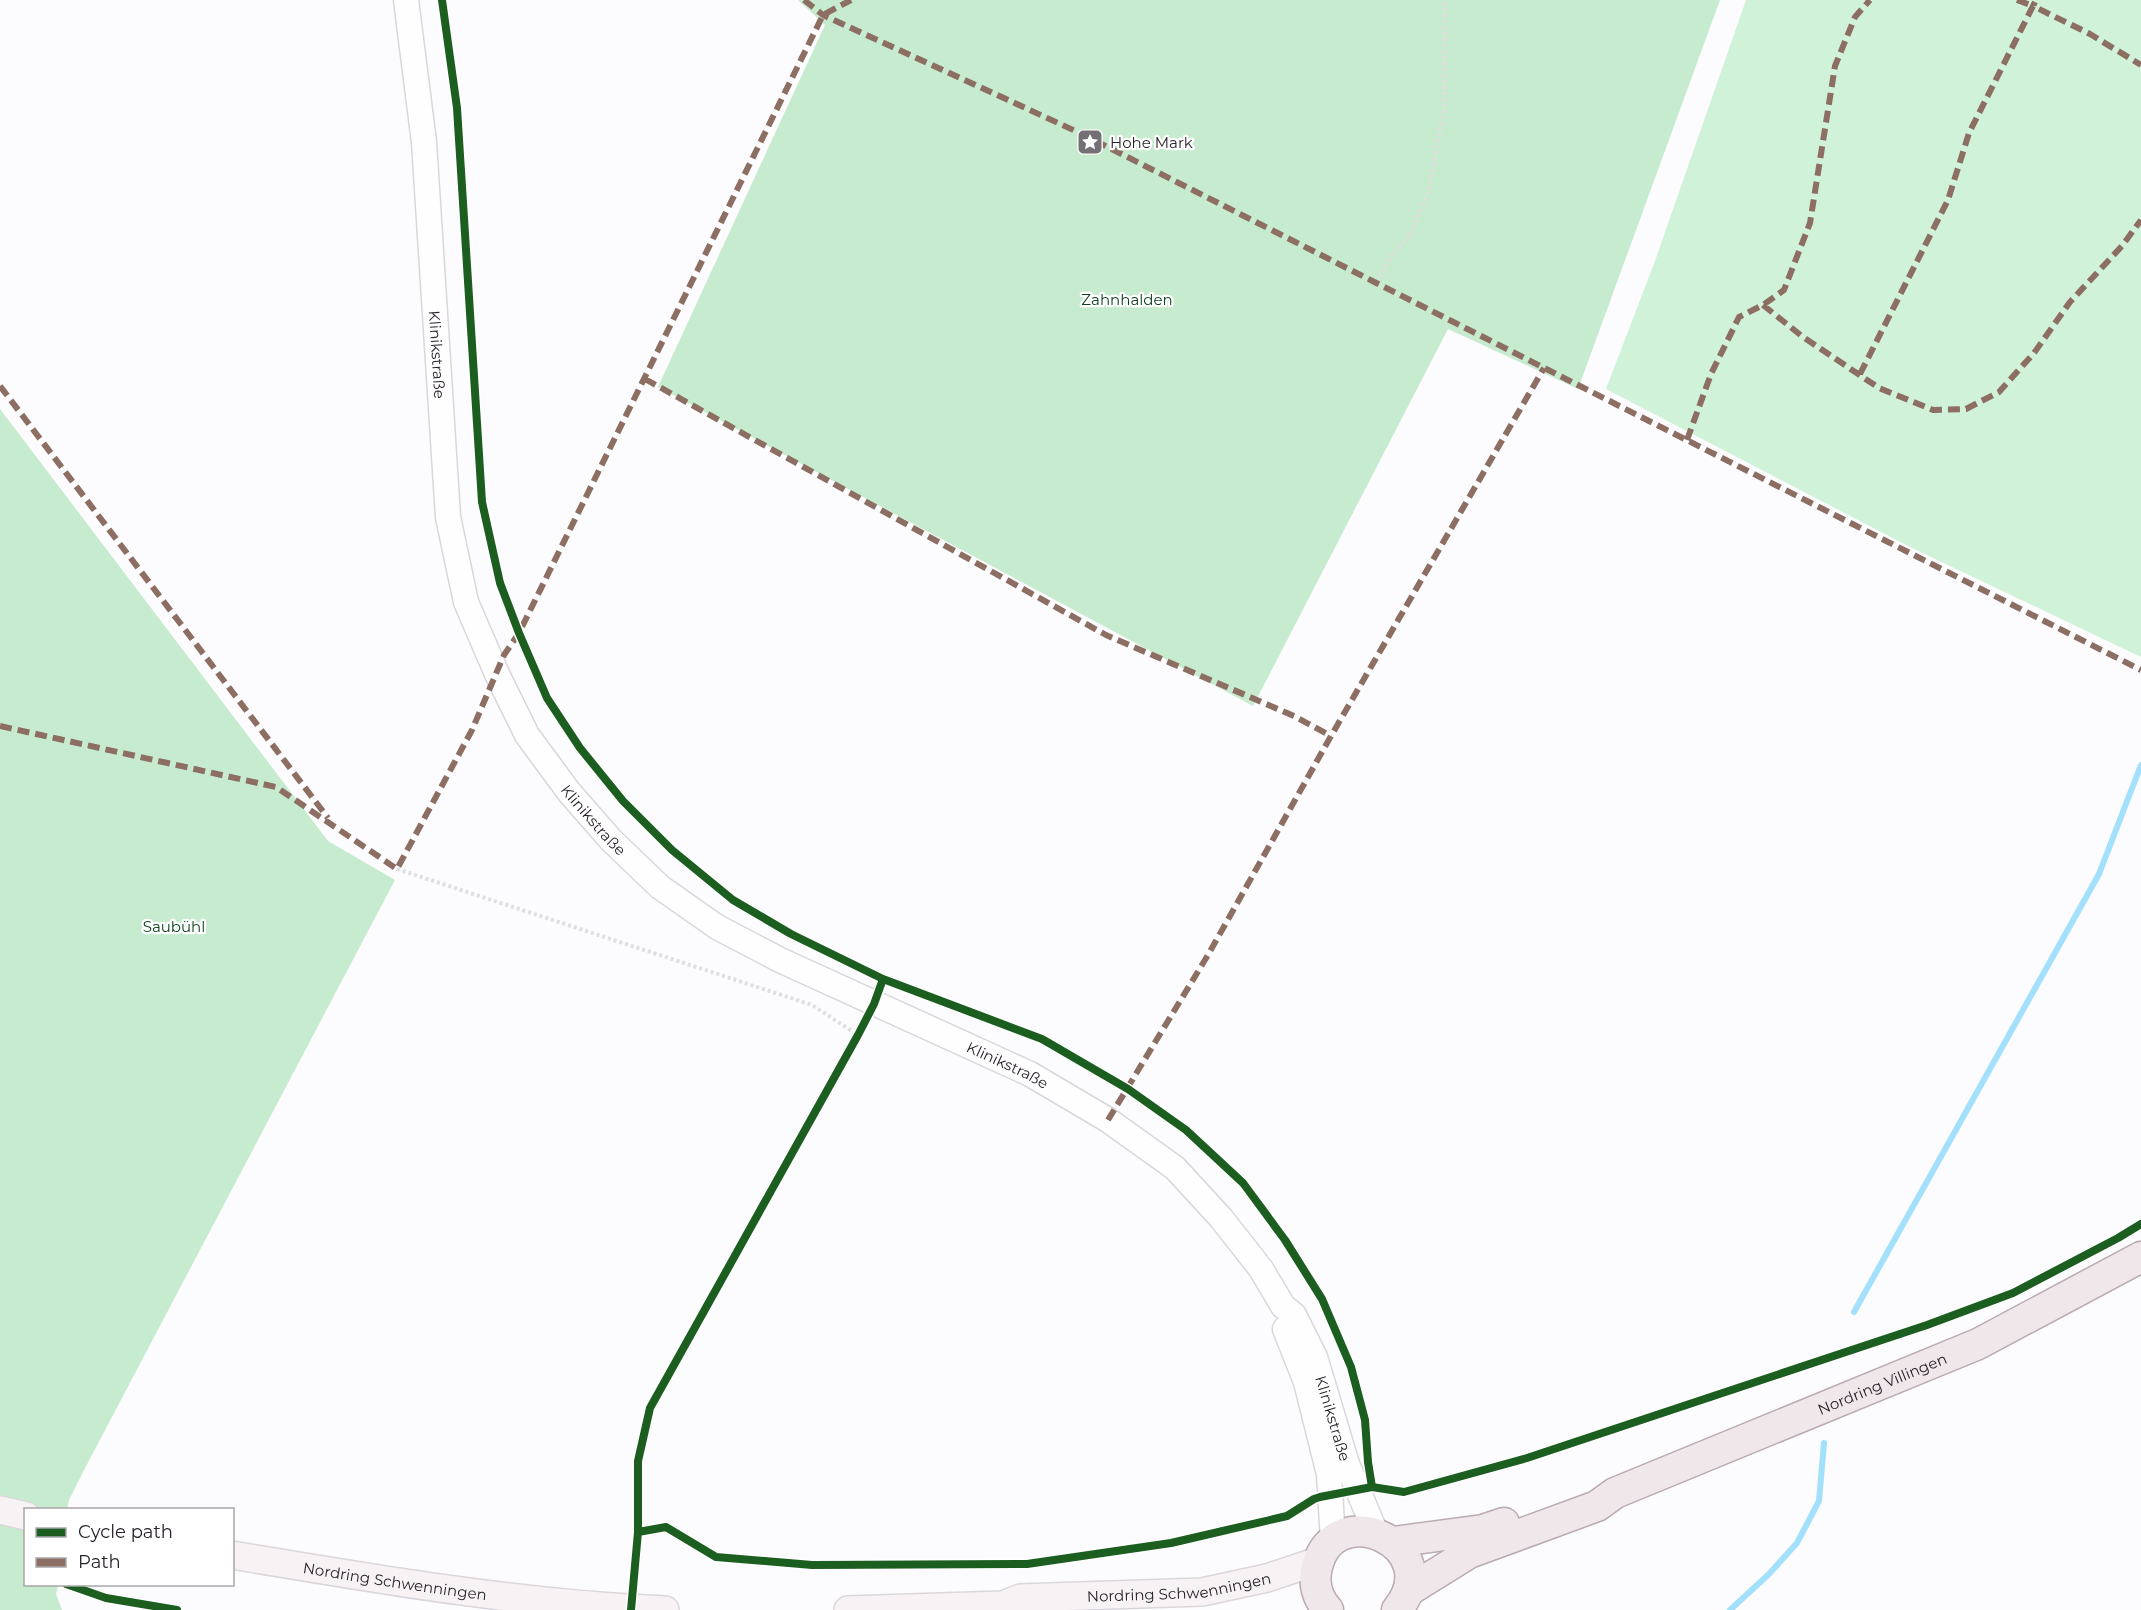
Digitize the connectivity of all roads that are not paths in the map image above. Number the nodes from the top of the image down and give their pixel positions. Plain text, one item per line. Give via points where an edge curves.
1 (406, 0) edge
2 (2141, 1257) edge
3 (1283, 1306) junction
4 (1615, 1493) junction
5 (0, 1510) edge
6 (24, 1516) edge
7 (1384, 1537) junction
8 (1326, 1551) junction
9 (234, 1555) edge
10 (1402, 1601) edge
11 (1008, 1608) edge
12 (665, 1610) edge
13 (848, 1610) edge
14 (1328, 1610) edge

1 - 3 street, Klinikstraße via 424,142 448,517 466,602 527,735 611,840 660,887 717,927 780,960 1030,1074 1108,1120 1175,1168 1261,1269
2 - 4 main road, Nordring Villingen via 1978,1344
3 - 7 street, Klinikstraße via 1294,1315 1315,1357 1347,1464
3 - 8 street, Klinikstraße via 1281,1319 1306,1382 1329,1474
4 - 7 main road, Nordring Villingen via 1592,1491 1483,1530
4 - 10 main road, Nordring Villingen via 1598,1506 1469,1553
5 - 6 main road
7 - 8 main road, Nordring Villingen via 1361,1531 1346,1534
7 - 10 main road via 1402,1552 1408,1564 1410,1578
8 - 11 main road, Nordring Schwenningen via 1268,1578 1202,1592 1020,1598
8 - 14 main road via 1315,1575 1316,1590
9 - 12 main road, Nordring Schwenningen via 432,1588 606,1608
11 - 13 main road, Nordring Schwenningen

